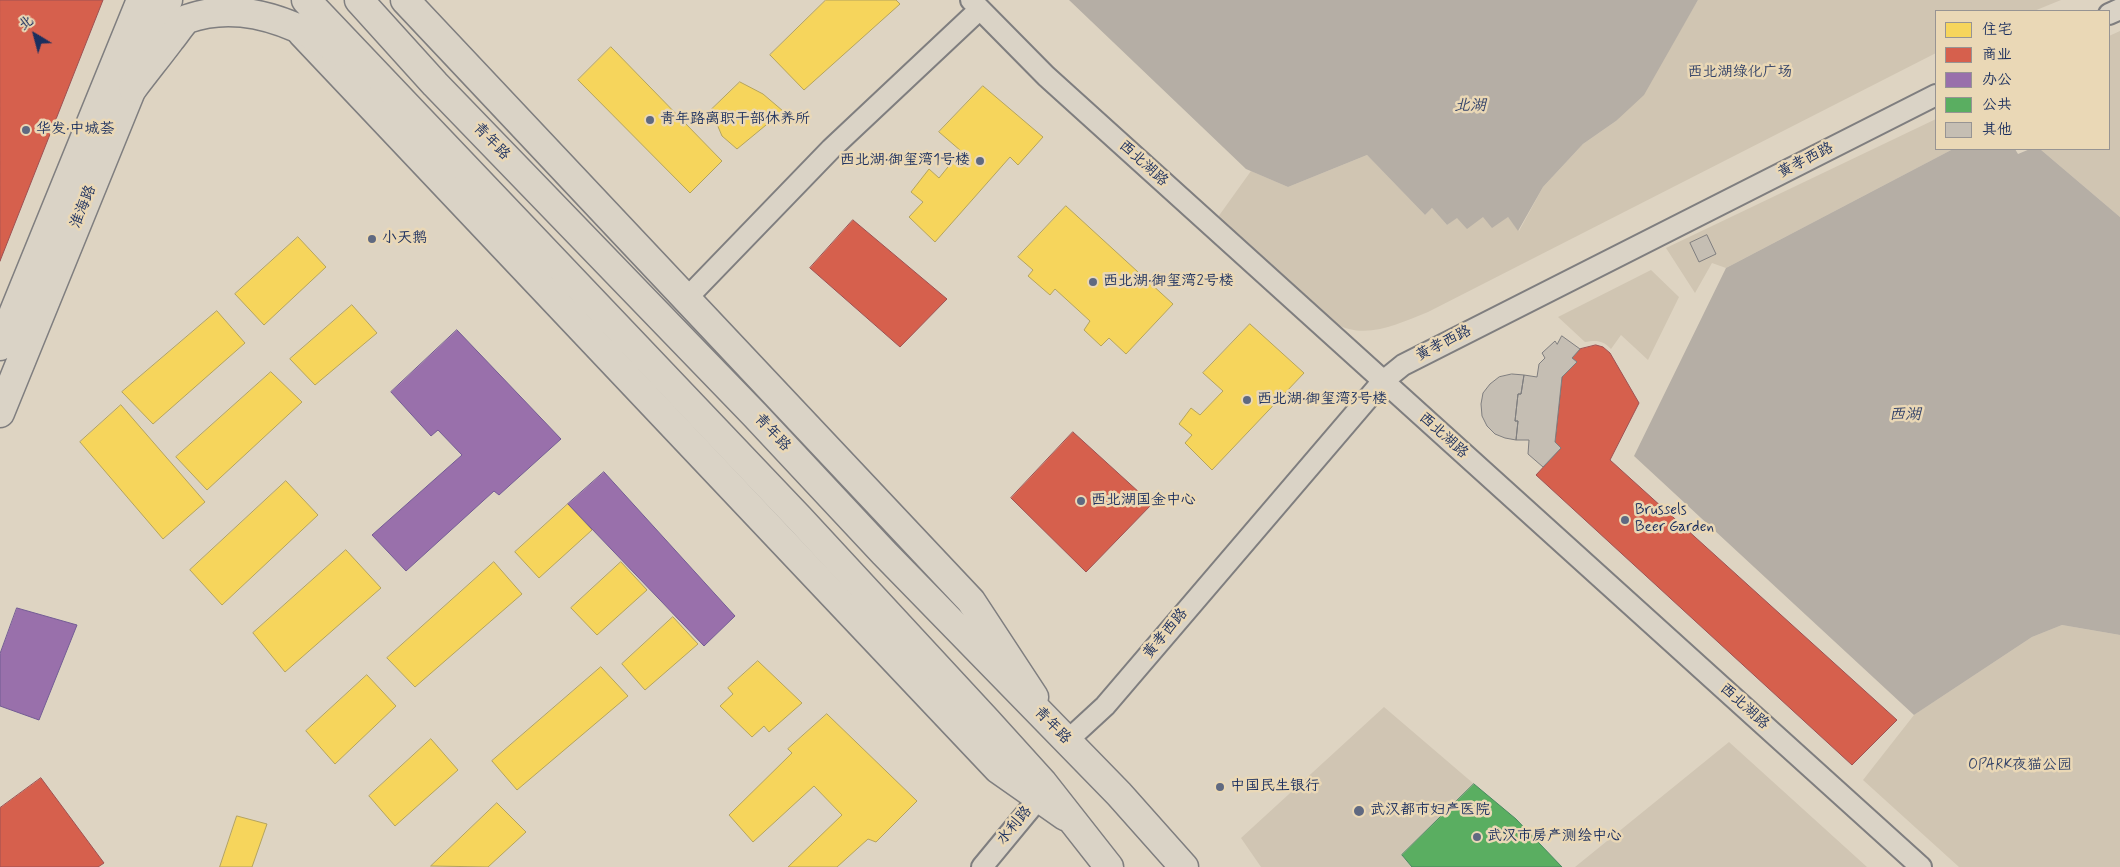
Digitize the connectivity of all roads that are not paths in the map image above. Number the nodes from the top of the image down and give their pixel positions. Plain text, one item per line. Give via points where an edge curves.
1 (141, 0) edge
2 (168, 0) edge
3 (359, 0) edge
4 (405, 0) edge
5 (975, 5) edge
6 (296, 8) edge
7 (133, 88) junction
8 (1935, 96) edge
9 (686, 299) junction
10 (0, 346) edge
11 (1382, 382) junction
12 (0, 414) edge
13 (1060, 734) junction
14 (1041, 790) junction
15 (1119, 794) junction
16 (1084, 833) junction
17 (982, 867) edge
18 (1110, 867) edge
19 (1114, 867) edge
20 (1168, 867) edge
21 (1184, 867) edge
22 (1921, 867) edge

1 - 10 main road, 淮海路
2 - 7 main road, 淮海路
3 - 13 main road, 青年路 via 435,84
4 - 9 main road
5 - 9 street
5 - 11 street, 西北湖路 via 1046,76
6 - 7 main road via 233,0 210,3 186,20
6 - 14 main road via 380,78 799,518
6 - 14 main road via 998,769
7 - 12 main road, 淮海路
8 - 11 street, 黄孝西路 via 1403,365
9 - 13 main road via 971,601
11 - 13 street, 黄孝西路 via 1106,706
11 - 22 street, 西北湖路
13 - 15 main road, 青年路
14 - 16 main road
14 - 17 street, 水利路
15 - 20 main road
15 - 21 main road, 青年路
16 - 18 main road
16 - 19 main road

